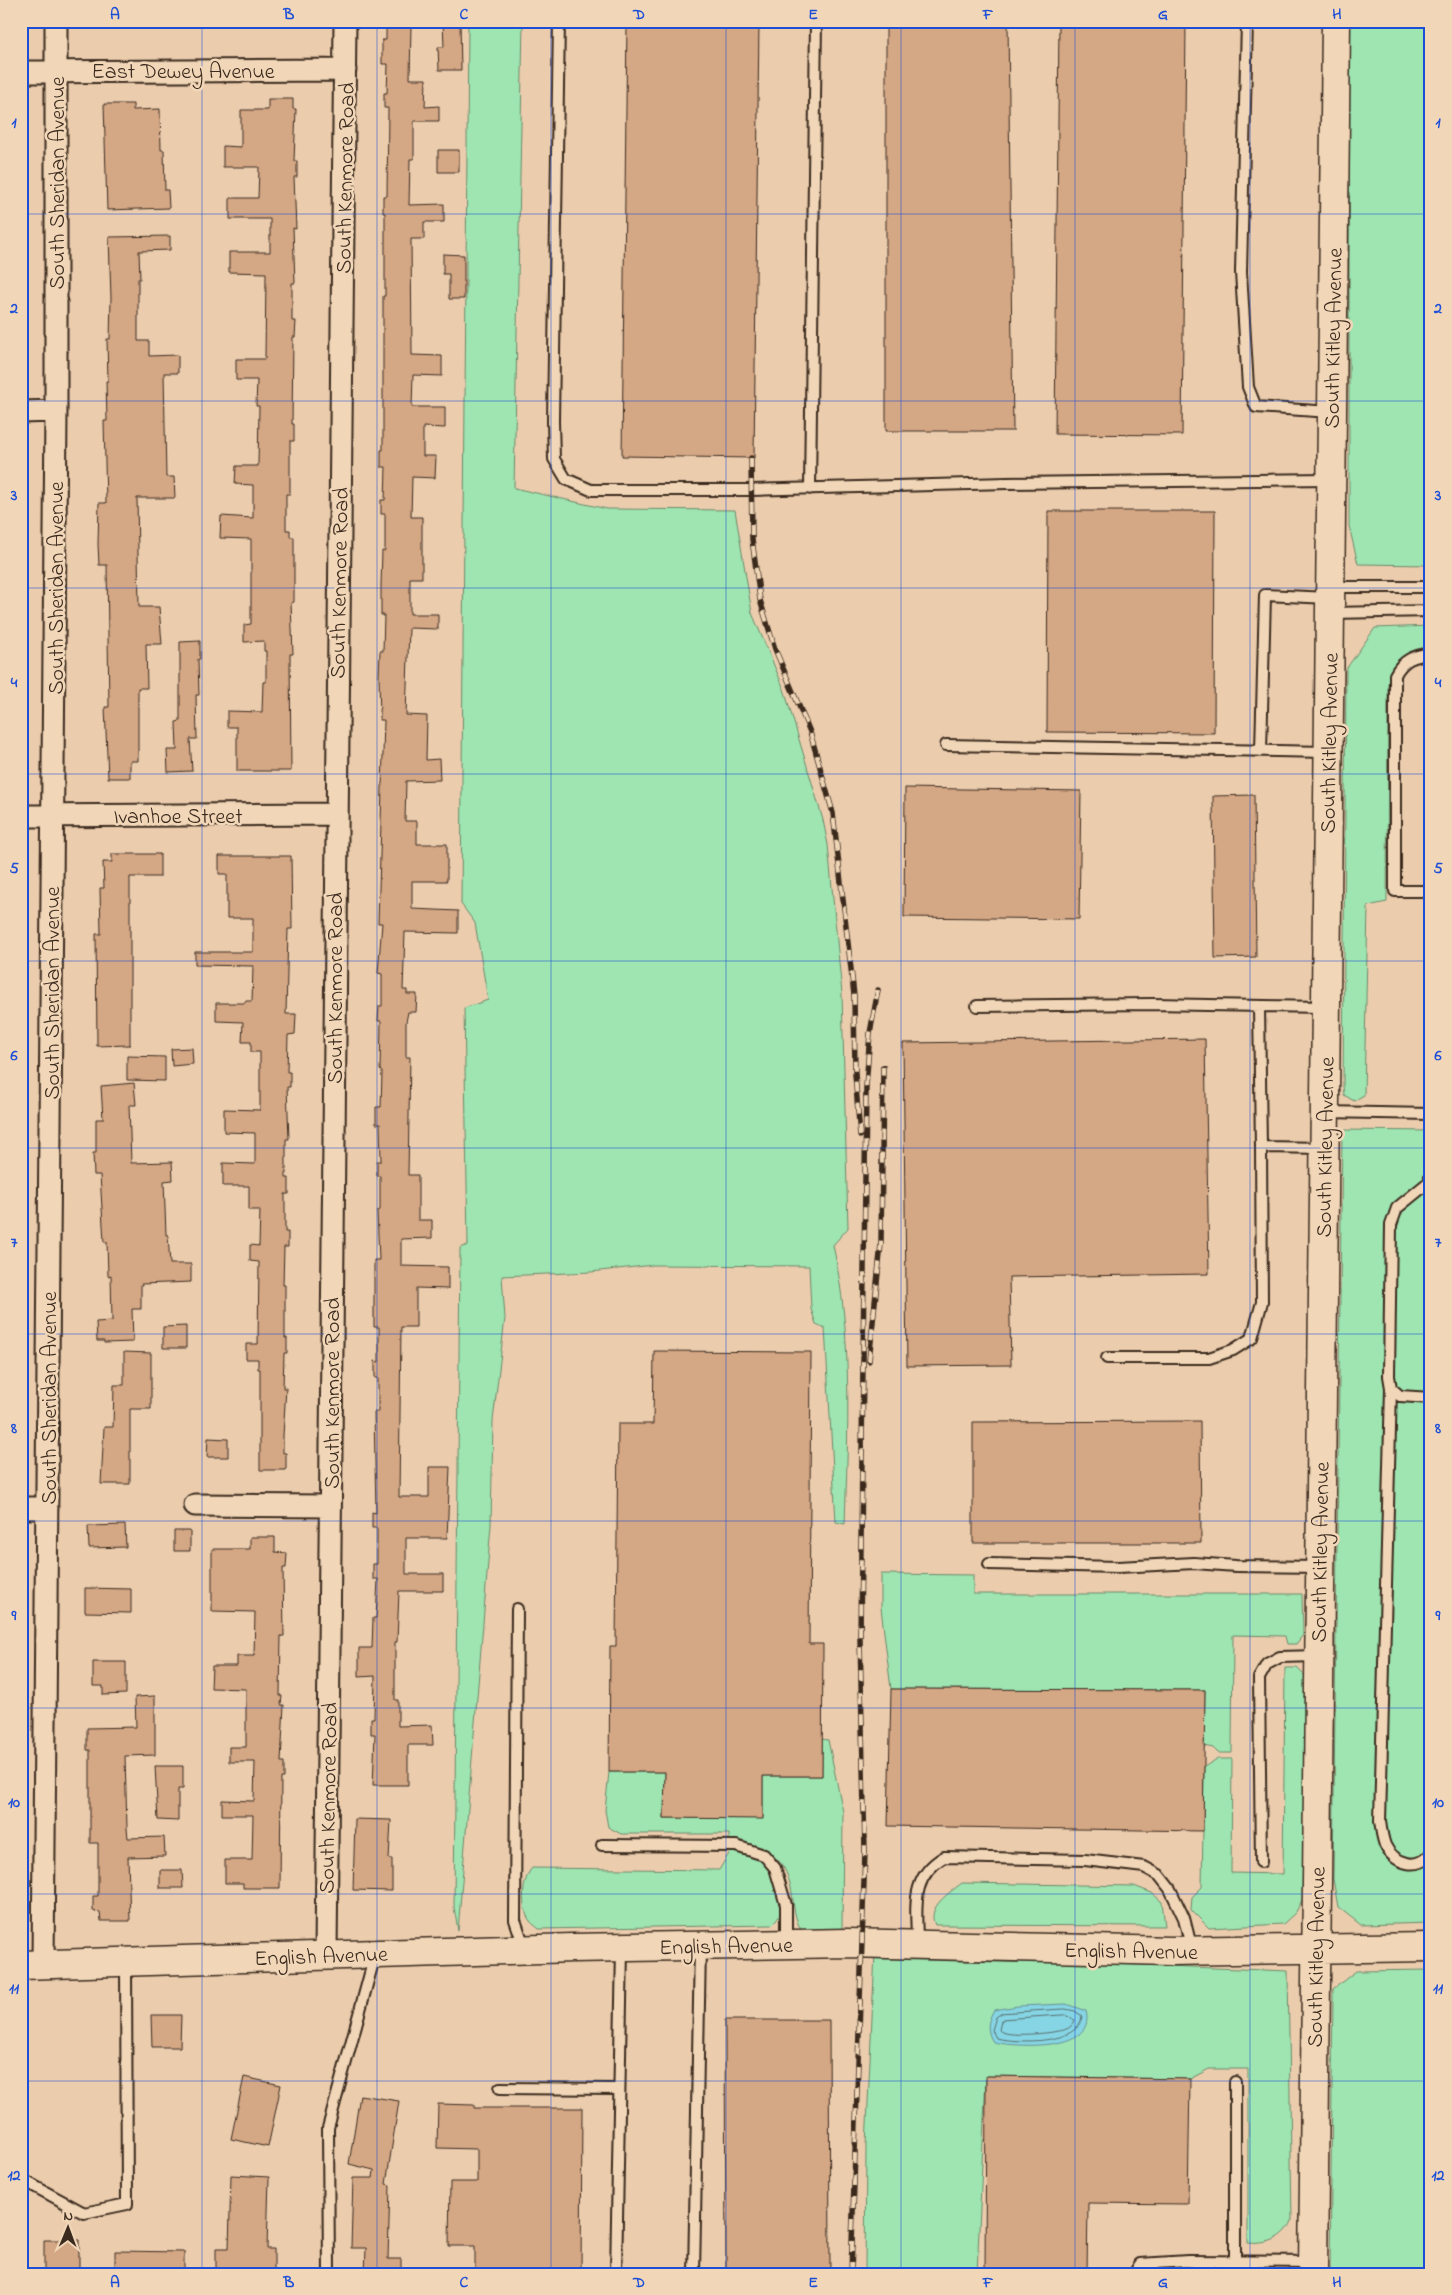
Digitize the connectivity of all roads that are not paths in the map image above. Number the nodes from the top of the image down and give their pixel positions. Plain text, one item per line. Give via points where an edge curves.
1 (56, 21) edge
2 (345, 21) edge
3 (559, 21) edge
4 (816, 21) edge
5 (1247, 21) edge
6 (1336, 21) edge
7 (345, 70) junction
8 (56, 71) junction
9 (21, 72) edge
10 (21, 412) edge
11 (56, 412) junction
12 (1332, 412) junction
13 (1331, 479) junction
14 (810, 489) junction
15 (1431, 587) edge
16 (1330, 599) junction
17 (1431, 611) edge
18 (1431, 653) edge
19 (946, 745) dead end
20 (1261, 751) junction
21 (1328, 752) junction
22 (336, 814) junction
23 (53, 815) junction
24 (21, 816) edge
25 (1431, 891) edge
26 (977, 1006) dead end
27 (1259, 1006) junction
28 (1325, 1007) junction
29 (1324, 1112) junction
30 (1431, 1114) edge
31 (1261, 1147) junction
32 (1324, 1148) junction
33 (1431, 1173) edge
34 (1107, 1358) dead end
35 (1391, 1388) junction
36 (1431, 1398) edge
37 (195, 1505) dead end
38 (330, 1506) junction
39 (21, 1508) edge
40 (47, 1508) junction
41 (989, 1564) dead end
42 (1319, 1567) junction
43 (517, 1609) dead end
44 (1318, 1656) junction
45 (602, 1846) dead end
46 (1431, 1854) edge
47 (1261, 1862) dead end
48 (786, 1944) junction
49 (917, 1945) junction
50 (700, 1946) junction
51 (622, 1947) junction
52 (1431, 1947) edge
53 (526, 1950) junction
54 (1315, 1950) junction
55 (1192, 1951) junction
56 (376, 1954) junction
57 (326, 1955) junction
58 (126, 1962) junction
59 (32, 1964) edge
60 (1235, 2082) dead end
61 (500, 2088) dead end
62 (618, 2089) junction
63 (21, 2179) edge
64 (1235, 2262) junction
65 (1313, 2268) edge
66 (328, 2274) edge
67 (616, 2274) edge
68 (694, 2274) edge
69 (1134, 2274) edge

1 - 8 street, South Sheridan Avenue
2 - 7 street, South Kenmore Road
3 - 14 lane via 554,459 566,479 592,490
4 - 14 lane
5 - 12 lane via 1240,272 1248,387 1256,408
6 - 12 street, South Kitley Avenue
7 - 8 street, East Dewey Avenue
7 - 22 street, South Kenmore Road
8 - 9 street, East Dewey Avenue
8 - 11 street, South Sheridan Avenue
10 - 11 street
11 - 23 street, South Sheridan Avenue
12 - 13 street, South Kitley Avenue
13 - 14 lane
13 - 16 street, South Kitley Avenue
15 - 16 lane
16 - 17 lane
16 - 20 lane via 1265,595
16 - 21 street, South Kitley Avenue
18 - 25 lane via 1400,664 1394,674 1394,891
19 - 20 lane
20 - 21 lane
21 - 28 street, South Kitley Avenue
22 - 23 street, Ivanhoe Street
22 - 38 street, South Kenmore Road
23 - 24 street, Ivanhoe Street
23 - 40 street, South Sheridan Avenue
26 - 27 lane
27 - 28 lane
27 - 31 lane
28 - 29 street, South Kitley Avenue
29 - 30 lane
29 - 32 street, South Kitley Avenue
31 - 32 lane
31 - 34 lane via 1262,1302 1252,1338 1233,1350 1210,1358
32 - 42 street, South Kitley Avenue
33 - 35 lane via 1429,1182 1397,1208 1391,1225
35 - 36 lane via 1400,1396
35 - 46 lane via 1380,1821 1386,1846 1393,1856 1408,1864 1418,1864
37 - 38 street
38 - 57 street, South Kenmore Road
39 - 40 street
40 - 59 street, South Sheridan Avenue
41 - 42 lane via 1118,1567 1194,1563
42 - 44 street, South Kitley Avenue
43 - 53 lane via 515,1920
44 - 47 lane via 1280,1657 1267,1664 1258,1678
44 - 54 street, South Kitley Avenue
45 - 48 lane via 736,1846 764,1855 776,1868 786,1905
48 - 49 street, English Avenue
48 - 50 street, English Avenue
49 - 55 street, English Avenue
49 - 55 lane via 917,1896 922,1879 931,1865 944,1857 1085,1860 1144,1867 1159,1875 1184,1918
50 - 51 street, English Avenue
50 - 68 lane
51 - 53 street, English Avenue
51 - 62 lane
52 - 54 street, English Avenue
53 - 56 street, English Avenue
54 - 55 street, English Avenue
54 - 65 street, South Kitley Avenue
56 - 57 street, English Avenue
56 - 66 lane via 328,2128
57 - 58 street, English Avenue
58 - 59 street, English Avenue
58 - 63 lane via 127,2204 84,2213
60 - 64 lane
61 - 62 lane
62 - 67 lane
64 - 65 lane
64 - 69 lane via 1140,2264

